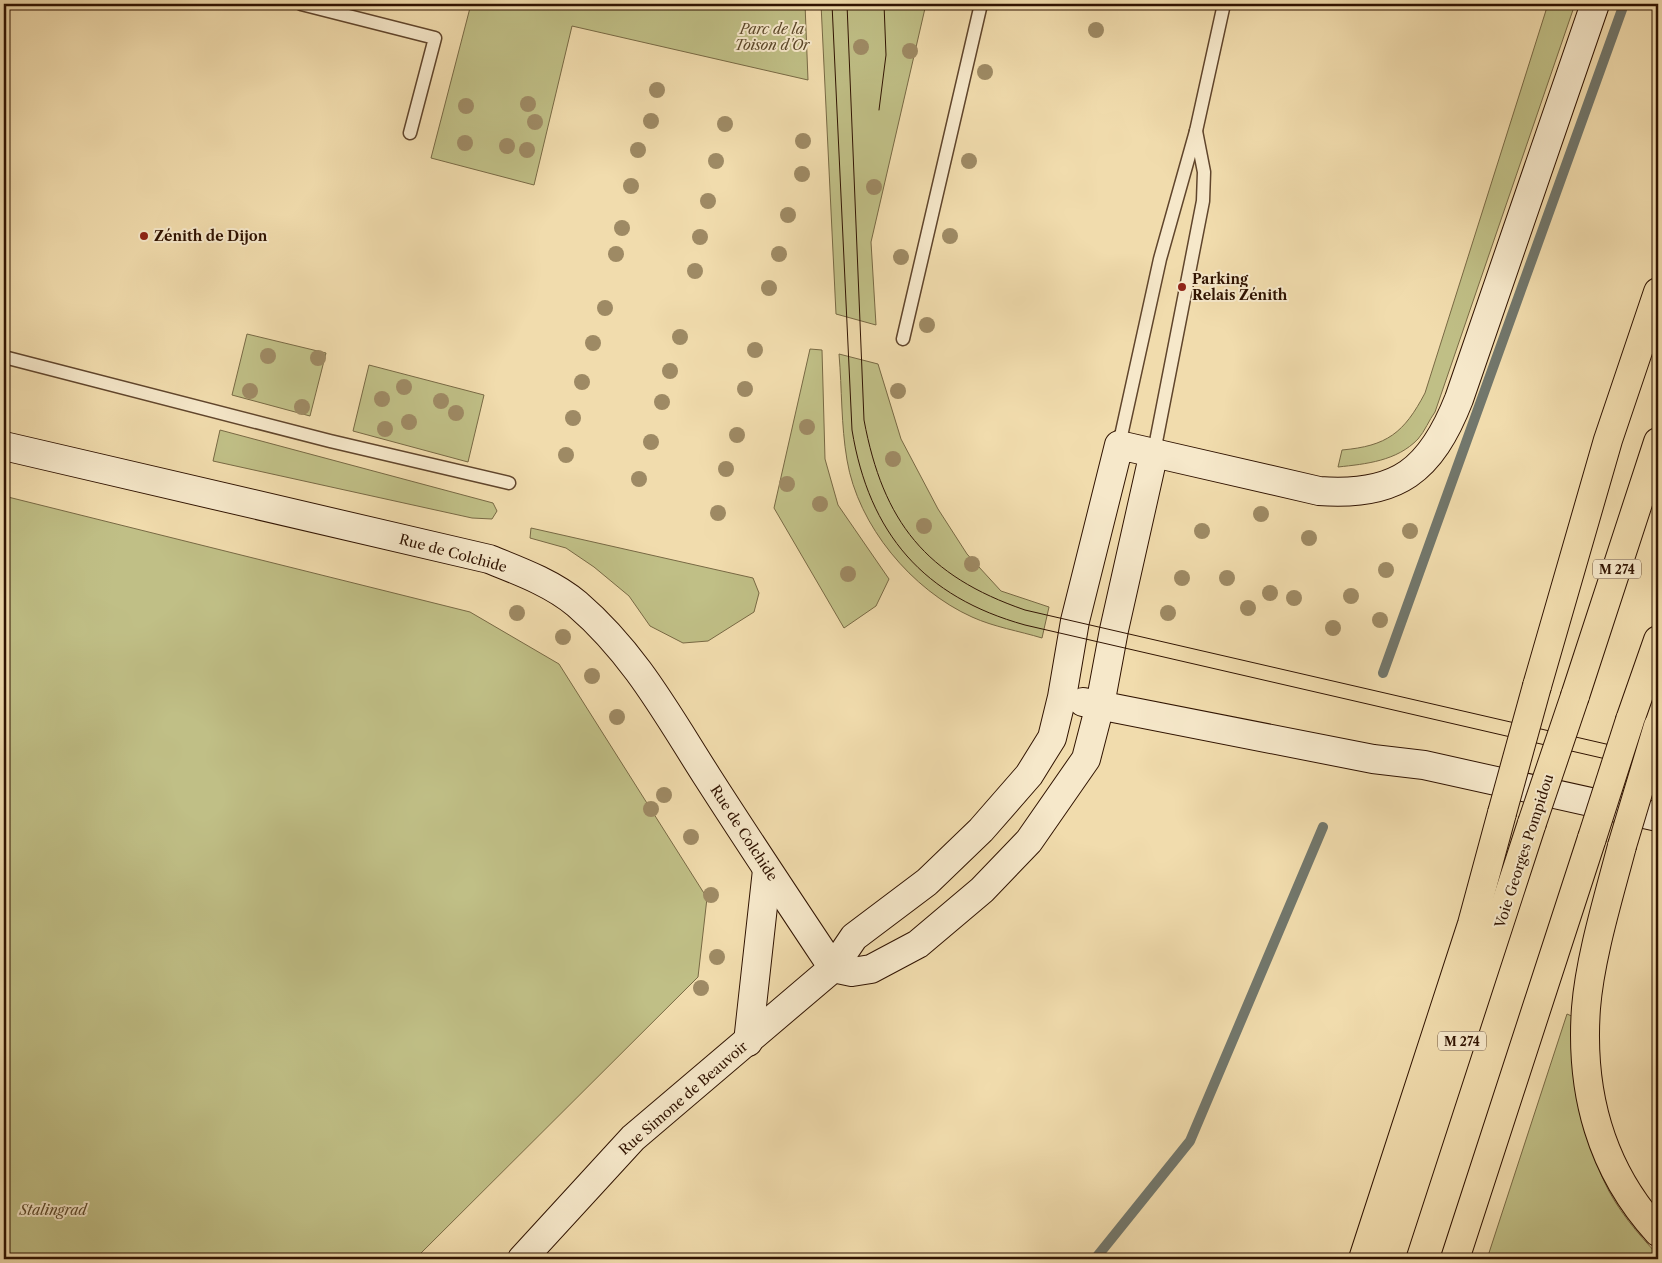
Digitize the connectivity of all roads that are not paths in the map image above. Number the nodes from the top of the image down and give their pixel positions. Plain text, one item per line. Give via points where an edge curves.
1 (301, 4) edge
2 (981, 4) edge
3 (1224, 4) edge
4 (1595, 4) edge
5 (410, 132) dead end
6 (1196, 132) junction
7 (1658, 292) edge
8 (903, 339) dead end
9 (4, 357) edge
10 (1658, 442) edge
11 (1119, 445) junction
12 (4, 446) edge
13 (1154, 452) junction
14 (509, 483) dead end
15 (1658, 640) edge
16 (1062, 698) junction
17 (1100, 705) junction
18 (1658, 726) edge
19 (1658, 817) edge
20 (767, 870) junction
21 (833, 968) junction
22 (748, 1042) junction
23 (1658, 1232) edge
24 (522, 1259) edge
25 (1363, 1259) edge
26 (1390, 1259) edge
27 (1456, 1259) edge

1 - 5 lane via 435,38
2 - 8 lane
3 - 6 lane
4 - 13 street via 1459,398 1448,427 1433,451 1412,472 1391,484 1368,491 1343,493 1319,491
6 - 11 lane via 1160,259
6 - 13 lane via 1202,151 1203,201
7 - 25 highway, bridge via 1608,440 1472,924
9 - 14 lane via 330,441
10 - 26 highway, Voie Georges Pompidou / M 274, bridge
11 - 13 street
11 - 16 street, Rue Simone de Beauvoir via 1075,621
12 - 20 street, Rue de Colchide via 490,559 532,576 575,602 610,634 638,667
13 - 17 street
15 - 27 highway, bridge
16 - 17 street
16 - 21 street, Rue Simone de Beauvoir via 1052,738 1029,775 981,830 927,882 854,937
17 - 19 street via 1373,759 1424,765
17 - 21 street via 1082,766 1029,841 982,890 918,944 871,969 852,972
18 - 23 highway, bridge via 1622,846 1592,968 1586,1008 1589,1086 1596,1123 1615,1172 1638,1210
20 - 21 street, Rue de Colchide
20 - 22 street
21 - 22 street, Rue Simone de Beauvoir
22 - 24 street, Rue Simone de Beauvoir via 633,1138

